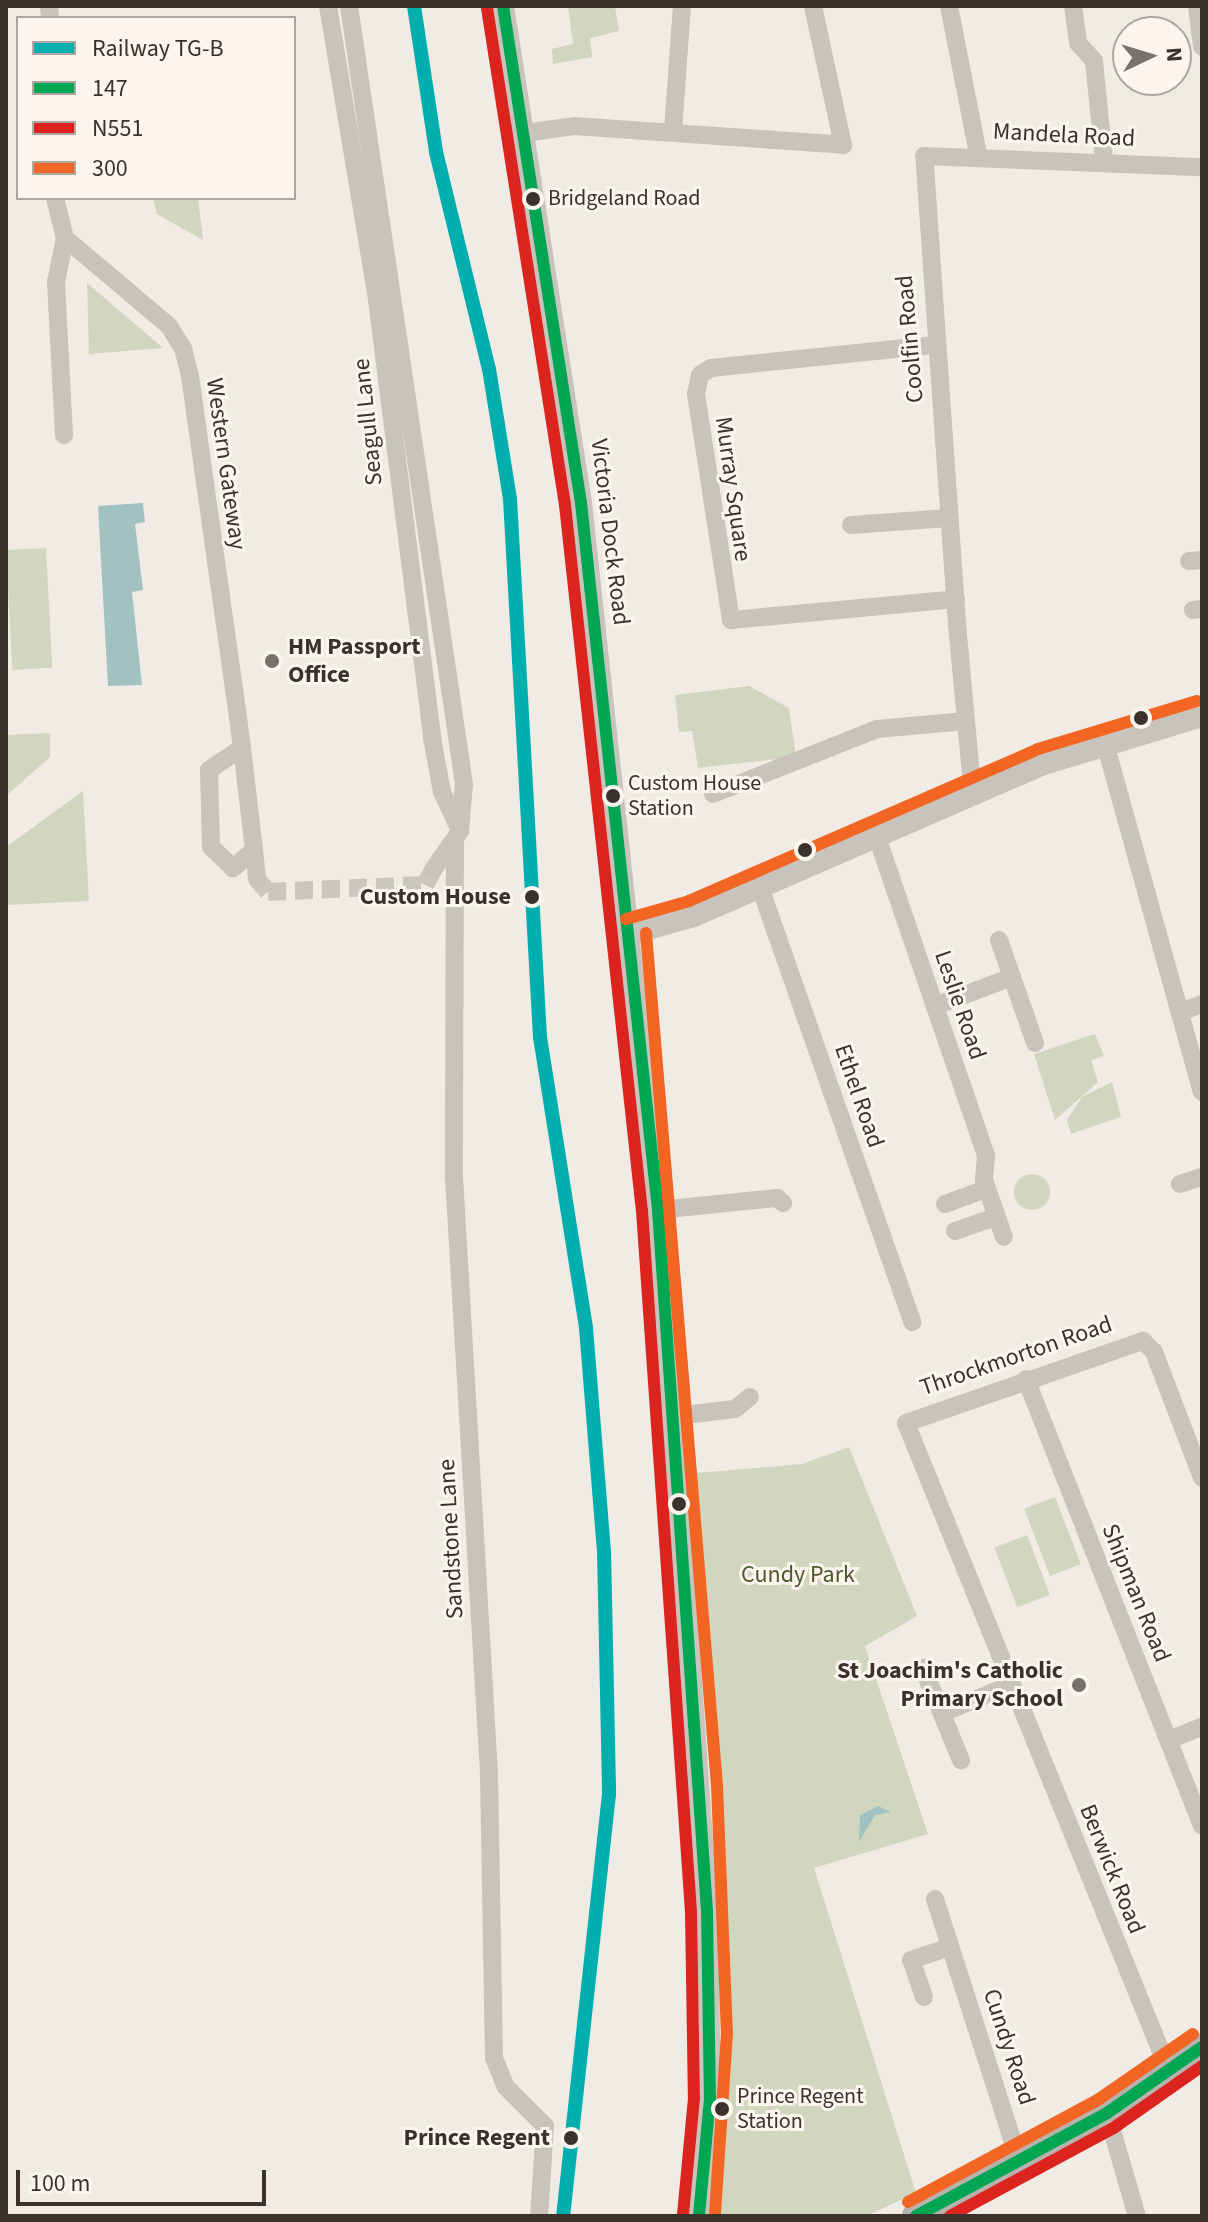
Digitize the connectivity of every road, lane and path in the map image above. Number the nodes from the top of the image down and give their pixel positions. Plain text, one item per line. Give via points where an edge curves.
1 (328, 6) edge
2 (349, 6) edge
3 (503, 6) edge
4 (682, 6) edge
5 (813, 6) edge
6 (949, 6) edge
7 (1073, 6) edge
8 (1197, 6) edge
9 (1202, 47) edge
10 (673, 131) junction
11 (525, 133) junction
12 (978, 154) junction
13 (924, 156) joint
14 (1104, 162) junction
15 (1202, 167) edge
16 (56, 200) edge
17 (65, 238) junction
18 (934, 345) junction
19 (64, 435) dead end
20 (949, 518) junction
21 (851, 525) dead end
22 (956, 599) junction
23 (1202, 716) edge
24 (966, 721) junction
25 (1105, 743) junction
26 (242, 748) junction
27 (979, 792) junction
28 (713, 794) dead end
29 (458, 836) junction
30 (877, 837) junction
31 (254, 850) junction
32 (433, 870) tunnel mouth
33 (257, 879) dead end
34 (760, 887) junction
35 (630, 934) junction
36 (999, 940) dead end
37 (1012, 977) junction
38 (1202, 1004) edge
39 (935, 1006) junction
40 (1180, 1012) junction
41 (1035, 1043) dead end
42 (1202, 1092) edge
43 (1202, 1177) edge
44 (1180, 1184) dead end
45 (986, 1189) junction
46 (783, 1203) dead end
47 (945, 1204) dead end
48 (658, 1210) junction
49 (996, 1217) junction
50 (955, 1231) dead end
51 (1004, 1237) dead end
52 (912, 1322) dead end
53 (1026, 1379) junction
54 (750, 1397) dead end
55 (676, 1416) junction
56 (906, 1423) joint
57 (1202, 1478) edge
58 (923, 1668) dead end
59 (1011, 1685) junction
60 (942, 1713) junction
61 (1202, 1727) edge
62 (1169, 1740) junction
63 (961, 1760) dead end
64 (1202, 1826) edge
65 (935, 1899) dead end
66 (950, 1947) junction
67 (924, 1997) dead end
68 (1202, 2047) edge
69 (1169, 2071) junction
70 (1107, 2113) junction
71 (1020, 2163) junction
72 (539, 2216) edge
73 (699, 2216) edge
74 (916, 2216) edge
75 (1137, 2216) edge

1 - 29 street, Seagull Lane via 376,292 432,738 442,792
2 - 29 street, Seagull Lane via 464,784
3 - 11 street, Victoria Dock Road
4 - 10 street
5 - 10 street via 843,145
6 - 12 street
7 - 14 street via 1078,43 1094,61
8 - 9 street
10 - 11 street via 574,126
11 - 35 street, Victoria Dock Road via 581,503
12 - 13 street, Mandela Road
12 - 14 street, Mandela Road
13 - 18 street, Coolfin Road
14 - 15 street, Mandela Road
16 - 17 street
17 - 19 street via 56,282
17 - 26 street, Western Gateway via 169,326 183,348
18 - 20 street, Coolfin Road
18 - 22 street, Murray Square via 711,368 700,375 696,394 731,620
20 - 21 street
20 - 22 street, Coolfin Road
22 - 24 street, Coolfin Road
23 - 25 street
24 - 27 street, Coolfin Road
24 - 28 street via 877,729
25 - 27 street
25 - 40 street
26 - 31 street, Western Gateway
26 - 31 street via 209,770 211,847 233,868
27 - 30 street
29 - 32 street
29 - 72 street, Sandstone Lane via 454,1177 489,1773 494,2058 506,2087 545,2126
30 - 34 street
30 - 39 street, Leslie Road
31 - 33 street, Western Gateway
34 - 35 street
34 - 52 street, Ethel Road
35 - 48 street, Victoria Dock Road
36 - 37 street
37 - 39 street
37 - 41 street
38 - 40 street
39 - 45 street, Leslie Road via 986,1156
40 - 42 street
43 - 44 street
45 - 47 street
45 - 49 street, Leslie Road
46 - 48 street via 777,1198
48 - 55 street, Victoria Dock Road
49 - 50 street
49 - 51 street, Leslie Road
53 - 56 street, Throckmorton Road
53 - 57 street, Throckmorton Road via 1143,1341 1154,1352
53 - 62 street, Shipman Road
54 - 55 street via 735,1409
55 - 73 street, Victoria Dock Road via 710,2019
56 - 59 street, Berwick Road
58 - 60 street
59 - 60 street
59 - 69 street, Berwick Road
60 - 63 street
61 - 62 street
62 - 64 street, Shipman Road
65 - 66 street, Cundy Road
66 - 67 street via 911,1960
66 - 71 street, Cundy Road
68 - 69 main road
69 - 70 main road
70 - 71 main road
70 - 75 street
71 - 74 main road

